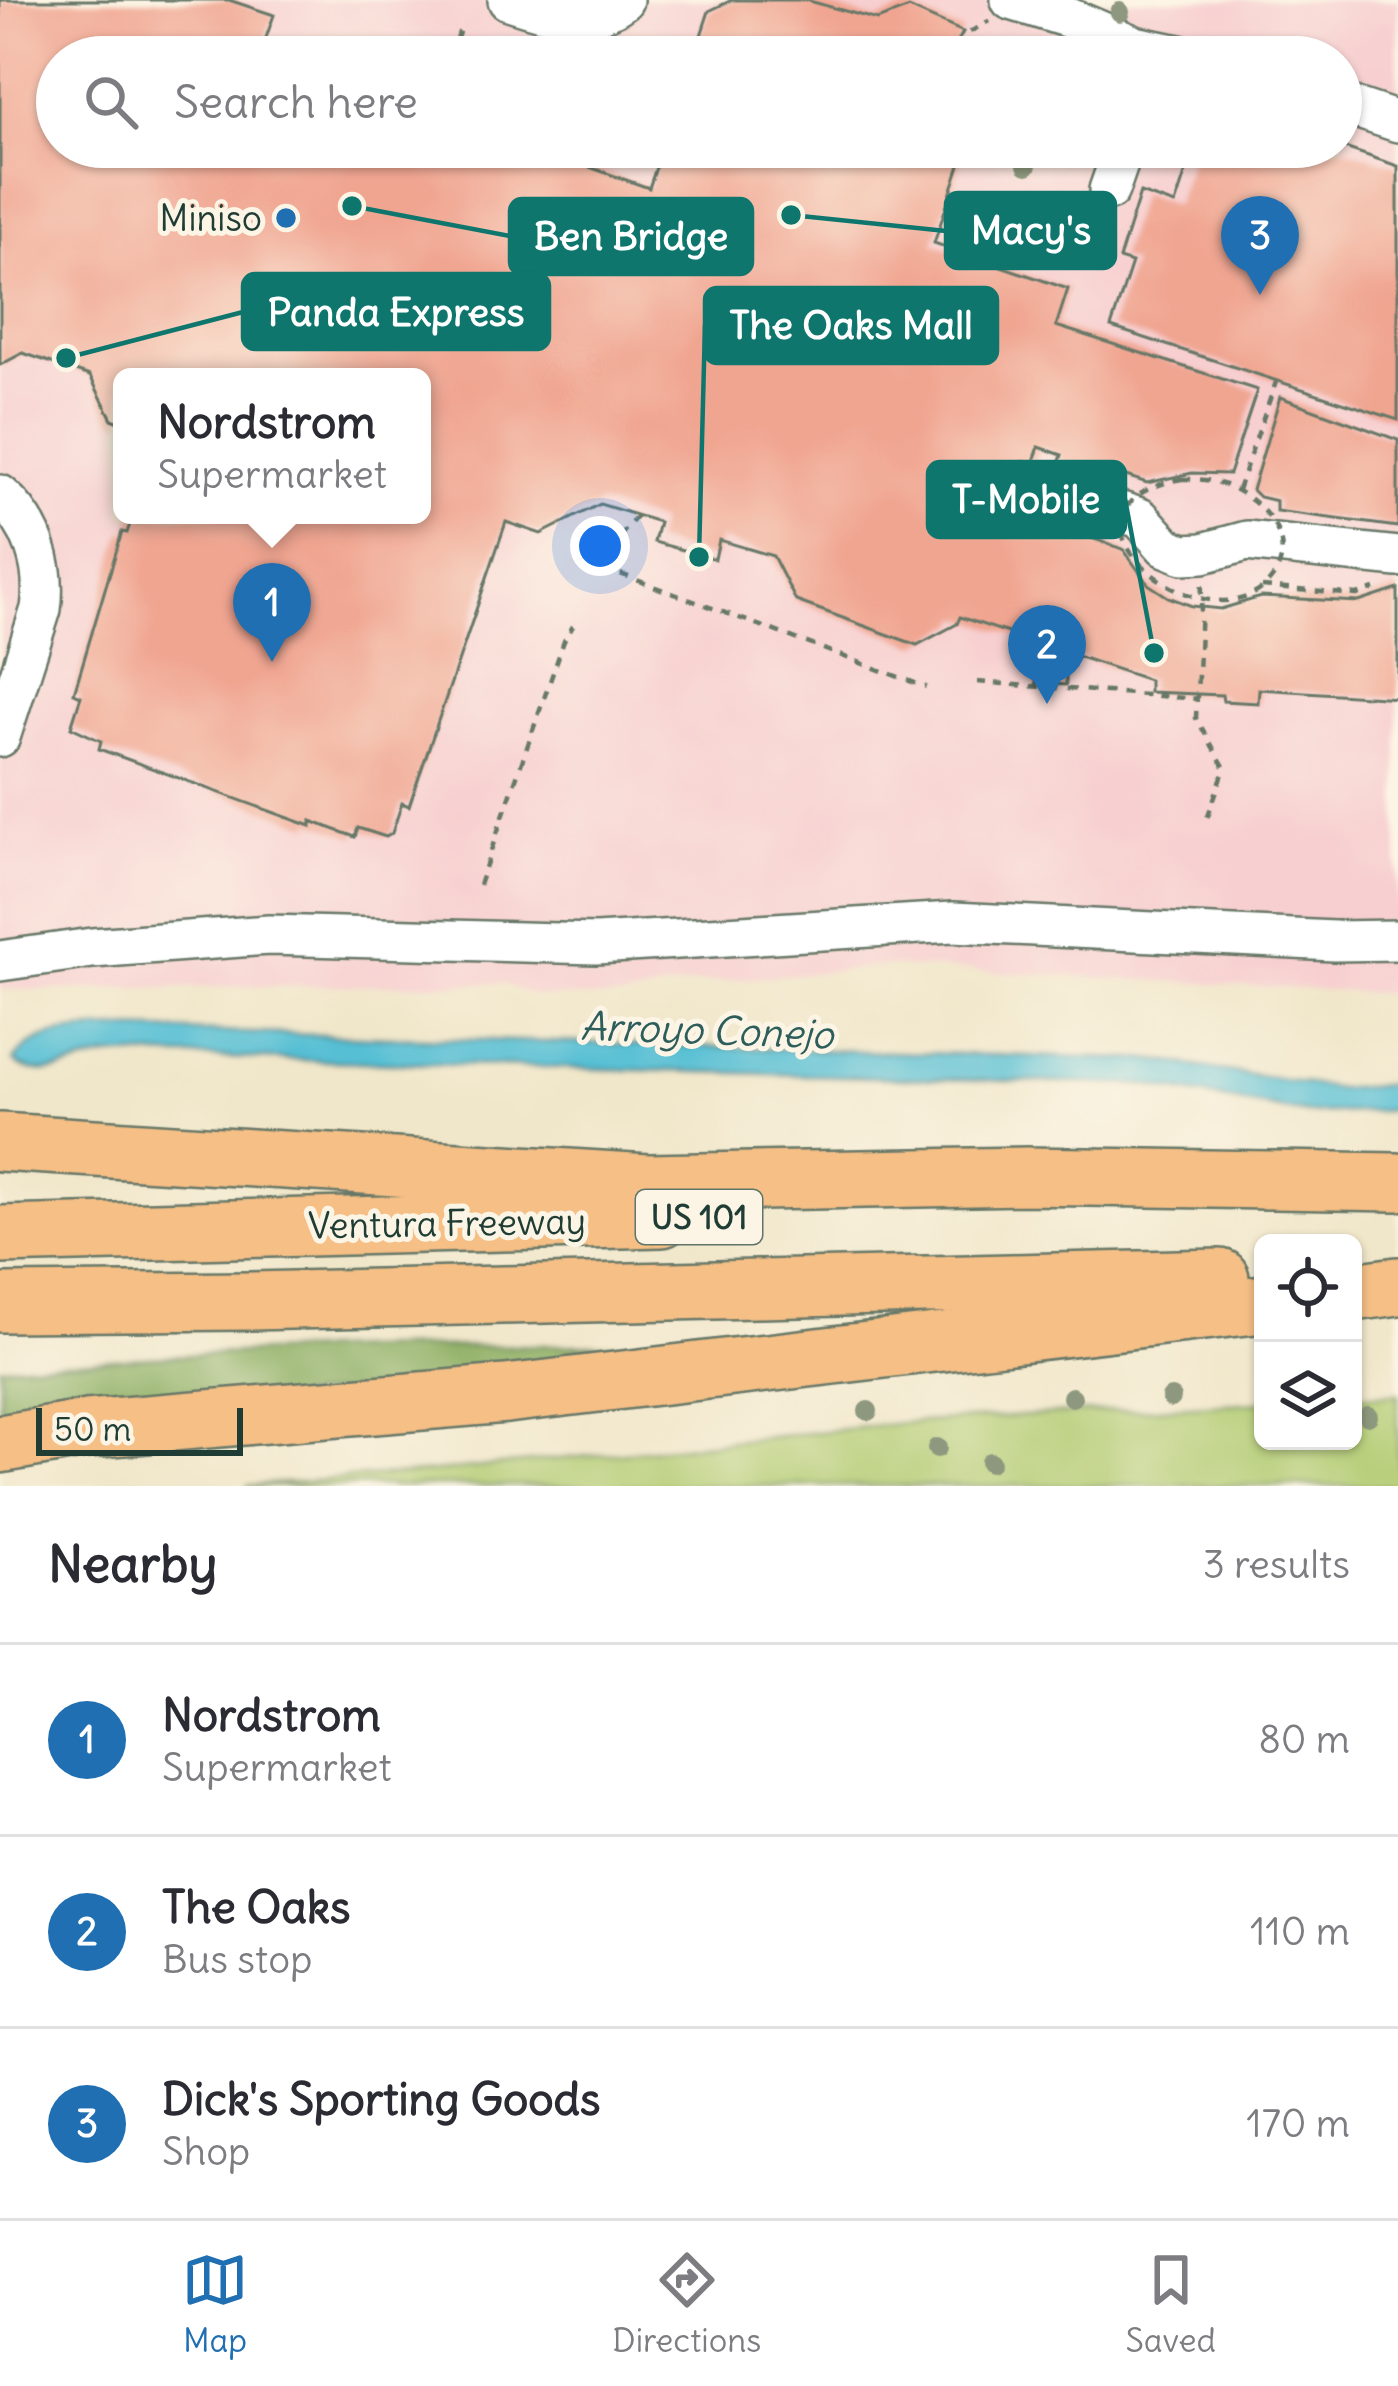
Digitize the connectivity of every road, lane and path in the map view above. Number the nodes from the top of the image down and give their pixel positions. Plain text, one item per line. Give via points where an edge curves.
1 (508, 0) edge
2 (623, 0) edge
3 (1002, 9) edge
4 (461, 26) dead end
5 (970, 32) dead end
6 (458, 36) edge
7 (1098, 36) edge
8 (1362, 110) edge
9 (1398, 122) edge
10 (1117, 168) edge
11 (1109, 190) dead end
12 (1276, 382) dead end
13 (1026, 482) dead end
14 (1238, 490) junction
15 (0, 495) edge
16 (637, 515) dead end
17 (1203, 554) junction
18 (1388, 573) edge
19 (1262, 587) junction
20 (573, 626) dead end
21 (977, 682) dead end
22 (926, 687) dead end
23 (1198, 699) junction
24 (0, 736) edge
25 (1206, 820) dead end
26 (479, 886) dead end
27 (1398, 940) edge
28 (0, 961) edge
29 (0, 1142) edge
30 (1398, 1183) edge
31 (1398, 1199) edge
32 (0, 1234) edge
33 (1398, 1273) edge
34 (1362, 1274) edge
35 (1254, 1276) edge
36 (1398, 1286) edge
37 (1362, 1291) edge
38 (250, 1301) junction
39 (0, 1303) edge
40 (1254, 1305) edge
41 (0, 1328) edge
42 (0, 1444) edge

1 - 2 street via 574,18 595,17
3 - 5 path
3 - 7 street
4 - 6 path
8 - 9 street
10 - 11 street
12 - 14 path
13 - 17 street via 1140,518 1166,547
14 - 19 path, bridge via 1277,532 1280,560
14 - 19 path, bridge via 1182,478 1143,490 1123,516 1125,541 1175,591 1222,600
15 - 24 street via 32,540 44,588
16 - 22 path via 596,565
17 - 18 street via 1247,541
17 - 23 path
18 - 19 path via 1358,595
20 - 26 path
21 - 23 path
23 - 25 path via 1196,718 1225,768
27 - 28 street via 953,922 596,944 268,935
29 - 30 highway via 648,1184 1026,1176
31 - 32 highway, Ventura Freeway / US 101
33 - 34 highway
35 - 38 highway, Ventura Freeway / US 101
36 - 37 highway
38 - 39 highway, Ventura Freeway / US 101
38 - 41 highway
40 - 42 highway via 506,1394 87,1429

